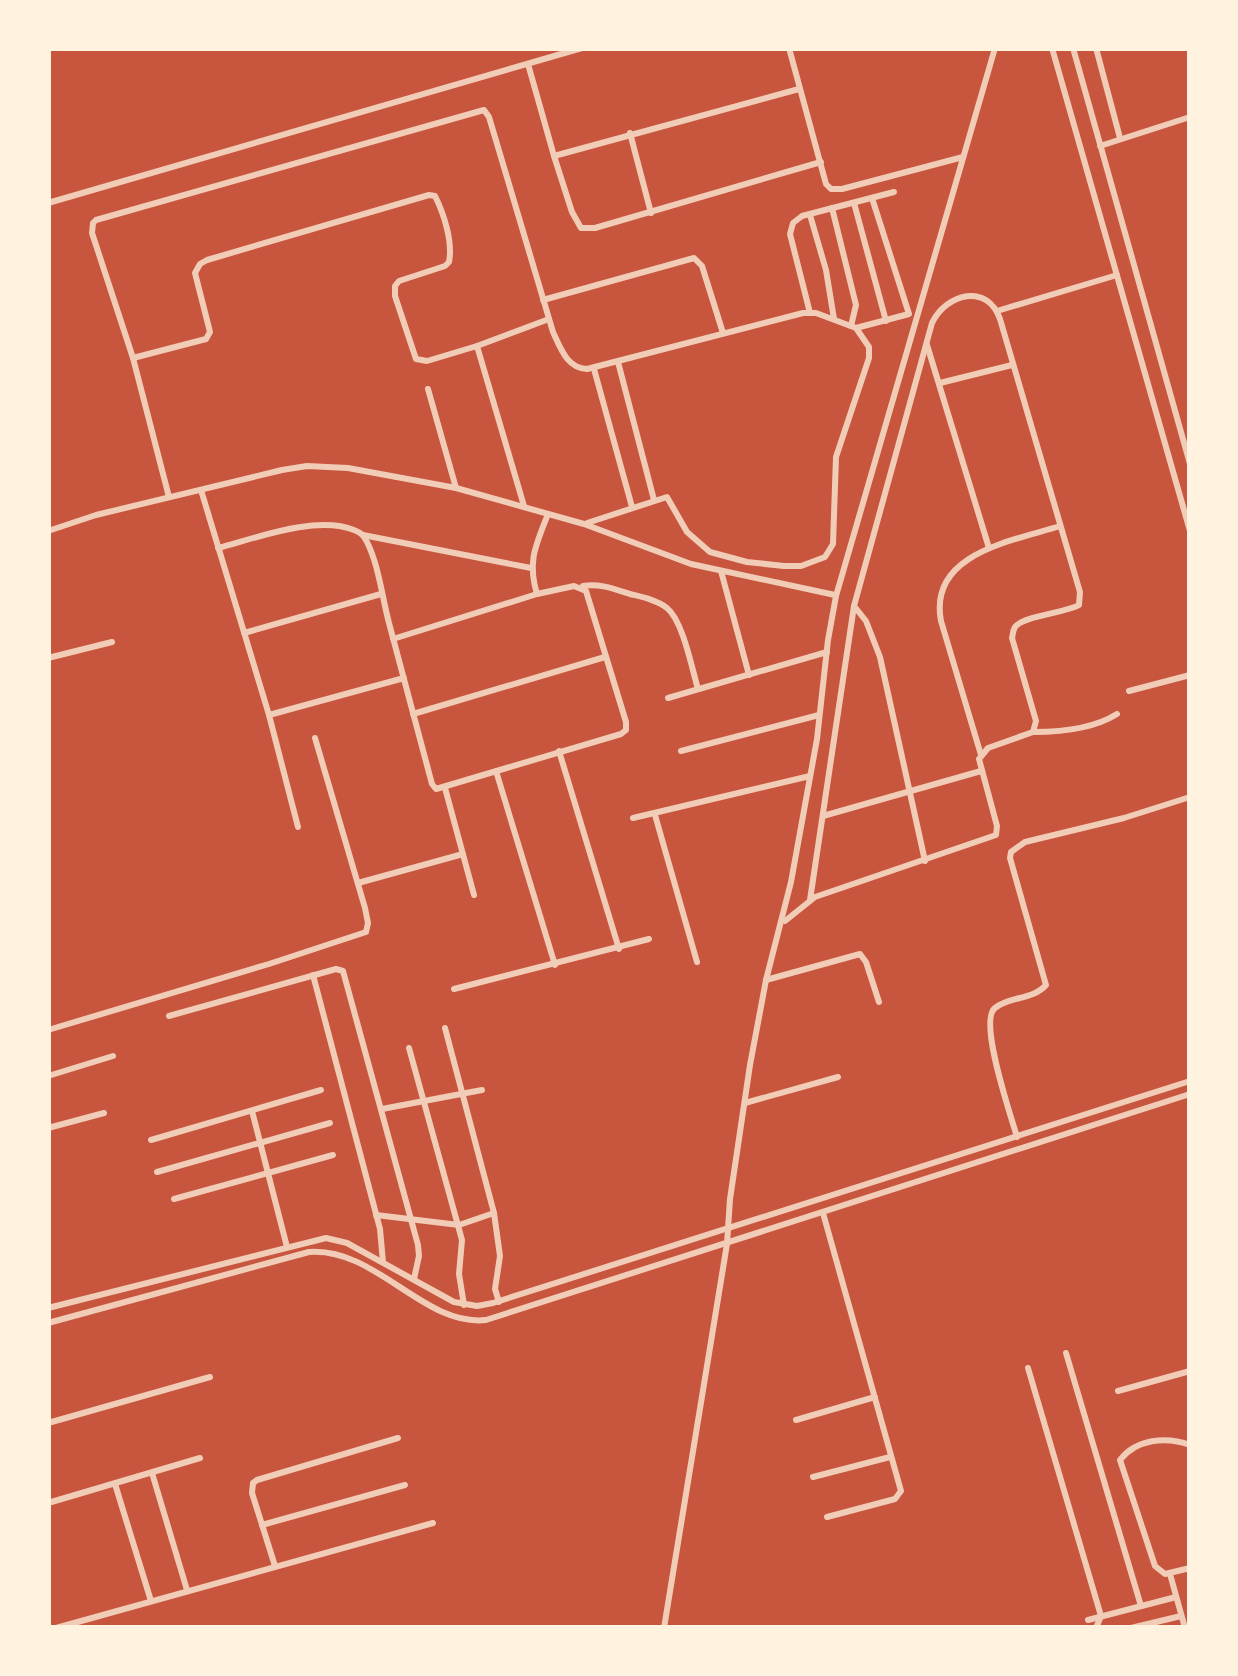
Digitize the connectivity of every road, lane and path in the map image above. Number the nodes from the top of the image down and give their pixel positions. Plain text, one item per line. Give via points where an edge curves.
1 (582, 48) edge
2 (789, 48) edge
3 (995, 48) edge
4 (1052, 48) edge
5 (1073, 48) edge
6 (1096, 48) edge
7 (528, 63) junction
8 (800, 89) junction
9 (1190, 117) edge
10 (630, 133) junction
11 (1120, 138) junction
12 (1100, 146) junction
13 (554, 156) junction
14 (964, 157) junction
15 (821, 162) junction
16 (894, 192) dead end
17 (872, 198) junction
18 (854, 202) junction
19 (48, 203) edge
20 (832, 208) junction
21 (651, 213) junction
22 (810, 214) junction
23 (1118, 275) junction
24 (543, 300) junction
25 (998, 311) junction
26 (810, 313) junction
27 (549, 319) junction
28 (834, 319) junction
29 (886, 320) junction
30 (854, 327) junction
31 (723, 333) junction
32 (927, 344) junction
33 (476, 346) junction
34 (133, 358) junction
35 (618, 362) junction
36 (1012, 365) junction
37 (594, 369) junction
38 (940, 383) junction
39 (428, 389) dead end
40 (1190, 464) edge
41 (456, 488) junction
42 (201, 490) junction
43 (170, 497) junction
44 (654, 500) junction
45 (524, 506) junction
46 (632, 507) junction
47 (548, 514) junction
48 (584, 524) junction
49 (1060, 526) junction
50 (1190, 531) edge
51 (48, 532) edge
52 (363, 536) junction
53 (218, 548) junction
54 (989, 548) junction
55 (531, 568) junction
56 (721, 571) junction
57 (582, 587) junction
58 (381, 594) junction
59 (537, 594) junction
60 (836, 596) junction
61 (854, 606) junction
62 (244, 634) junction
63 (393, 639) junction
64 (112, 642) dead end
65 (826, 652) junction
66 (607, 657) junction
67 (48, 658) edge
68 (749, 674) junction
69 (1190, 675) edge
70 (404, 678) junction
71 (698, 689) junction
72 (1130, 691) dead end
73 (668, 698) dead end
74 (413, 714) junction
75 (1117, 714) dead end
76 (269, 715) junction
77 (819, 715) junction
78 (1033, 732) junction
79 (315, 738) dead end
80 (559, 751) junction
81 (681, 751) dead end
82 (981, 754) junction
83 (496, 771) junction
84 (980, 771) junction
85 (810, 776) junction
86 (445, 788) junction
87 (908, 793) junction
88 (1190, 797) edge
89 (654, 813) junction
90 (822, 816) junction
91 (633, 818) dead end
92 (298, 826) dead end
93 (463, 854) junction
94 (926, 860) junction
95 (358, 883) junction
96 (474, 895) dead end
97 (810, 900) junction
98 (782, 923) junction
99 (650, 939) dead end
100 (619, 949) junction
101 (697, 962) dead end
102 (555, 965) junction
103 (313, 975) junction
104 (766, 980) junction
105 (454, 989) dead end
106 (879, 1002) dead end
107 (169, 1016) dead end
108 (445, 1028) dead end
109 (48, 1030) edge
110 (410, 1048) dead end
111 (113, 1056) dead end
112 (48, 1076) edge
113 (838, 1077) dead end
114 (1190, 1081) edge
115 (321, 1090) dead end
116 (482, 1090) dead end
117 (1190, 1094) edge
118 (462, 1095) junction
119 (424, 1101) junction
120 (745, 1103) junction
121 (382, 1109) junction
122 (251, 1111) junction
123 (104, 1113) dead end
124 (330, 1123) dead end
125 (48, 1128) edge
126 (1018, 1137) junction
127 (151, 1140) dead end
128 (260, 1143) junction
129 (333, 1155) dead end
130 (157, 1172) dead end
131 (268, 1173) junction
132 (174, 1199) dead end
133 (823, 1213) junction
134 (494, 1214) junction
135 (376, 1215) junction
136 (412, 1221) junction
137 (459, 1225) junction
138 (728, 1230) junction
139 (727, 1244) junction
140 (287, 1247) junction
141 (383, 1262) junction
142 (414, 1279) junction
143 (499, 1302) junction
144 (464, 1305) junction
145 (48, 1308) edge
146 (48, 1322) edge
147 (1066, 1353) dead end
148 (1028, 1368) dead end
149 (1190, 1370) edge
150 (210, 1376) dead end
151 (1118, 1390) dead end
152 (875, 1396) junction
153 (796, 1420) dead end
154 (48, 1423) edge
155 (398, 1438) dead end
156 (1190, 1445) edge
157 (890, 1457) junction
158 (200, 1458) dead end
159 (152, 1473) junction
160 (813, 1477) dead end
161 (115, 1484) junction
162 (405, 1485) dead end
163 (48, 1503) edge
164 (826, 1517) dead end
165 (433, 1523) dead end
166 (262, 1525) junction
167 (275, 1566) junction
168 (1190, 1568) edge
169 (1170, 1574) junction
170 (188, 1590) junction
171 (1176, 1598) junction
172 (151, 1601) junction
173 (1141, 1606) junction
174 (1101, 1616) junction
175 (1088, 1620) dead end
176 (1185, 1622) edge
177 (56, 1628) edge
178 (664, 1628) edge
179 (1096, 1628) edge
180 (1131, 1628) edge

1 - 7 street
2 - 8 street
3 - 14 street
4 - 23 street
5 - 12 street
6 - 11 street
7 - 13 street
7 - 19 street
8 - 10 street
8 - 15 street
9 - 11 street
10 - 13 street
10 - 21 street
11 - 12 street
12 - 40 street
13 - 21 street via 581,228
14 - 15 street via 836,190
14 - 60 street
15 - 21 street
16 - 17 street
17 - 18 street
17 - 29 street via 909,314
18 - 20 street
18 - 29 street
20 - 22 street
20 - 30 street
22 - 26 street via 790,234
22 - 28 street
23 - 25 street
23 - 50 street
24 - 27 street
24 - 31 street via 694,258
24 - 34 street via 489,117 480,109 97,220 92,233
25 - 32 street via 984,297 951,302 935,316
25 - 36 street
26 - 28 street
26 - 31 street
27 - 33 street
27 - 37 street via 574,366
28 - 30 street
29 - 30 street
30 - 44 street via 869,358 836,457 825,557 784,566 710,552 687,532 668,497
31 - 35 street
32 - 38 street
32 - 61 street
33 - 34 street via 416,359 395,296 399,281 445,266 452,256 430,195 200,264 206,340
33 - 45 street
34 - 43 street
35 - 37 street
35 - 44 street
36 - 38 street
36 - 49 street
37 - 46 street
38 - 54 street
39 - 41 street
41 - 42 street via 307,466
41 - 45 street
42 - 43 street
42 - 53 street
43 - 51 street
44 - 46 street
45 - 47 street
46 - 48 street
47 - 48 street
47 - 55 street
48 - 56 street
49 - 54 street
49 - 78 street via 1079,605 1012,631
52 - 53 street via 306,527
52 - 55 street
52 - 58 street
53 - 62 street
54 - 82 street via 950,574 939,603
55 - 59 street
56 - 60 street
56 - 68 street
57 - 59 street
57 - 66 street
57 - 71 street via 605,586 668,609
58 - 62 street
58 - 63 street
59 - 63 street
60 - 65 street
61 - 87 street via 880,657
61 - 90 street
62 - 76 street
63 - 70 street
64 - 67 street
65 - 68 street
65 - 77 street
66 - 74 street
66 - 80 street via 626,730
68 - 71 street
69 - 72 street
70 - 74 street
70 - 76 street
71 - 73 street
74 - 86 street via 432,784
75 - 78 street
76 - 92 street
77 - 81 street
77 - 85 street
78 - 82 street
79 - 95 street
80 - 83 street
80 - 100 street
82 - 84 street
83 - 86 street
83 - 102 street
84 - 87 street
84 - 94 street via 996,835
85 - 89 street
85 - 98 street
86 - 93 street
87 - 90 street
87 - 94 street
88 - 126 street via 1011,852 1046,985 995,1007 988,1021
89 - 91 street
89 - 101 street
90 - 97 street
93 - 95 street
93 - 96 street
94 - 97 street
95 - 109 street via 368,922 363,935
97 - 98 street
98 - 104 street
99 - 100 street
100 - 102 street
102 - 105 street
103 - 107 street
103 - 121 street via 345,974
103 - 135 street
104 - 106 street via 860,954
104 - 120 street
108 - 118 street
110 - 119 street
111 - 112 street
113 - 120 street
114 - 126 street
115 - 122 street
116 - 118 street
117 - 133 street
118 - 119 street
118 - 134 street
119 - 121 street
119 - 137 street
120 - 138 street
121 - 136 street
122 - 127 street
122 - 128 street
123 - 125 street
124 - 128 street
126 - 138 street
128 - 130 street
128 - 131 street
129 - 131 street
131 - 132 street
131 - 140 street
133 - 139 street
133 - 152 street
134 - 137 street
134 - 143 street
135 - 136 street
135 - 141 street
136 - 137 street
136 - 142 street
137 - 144 street
138 - 139 street
138 - 143 street
139 - 146 street via 485,1321 454,1318 346,1255 321,1251
139 - 178 street
140 - 141 street via 338,1239
140 - 145 street
141 - 142 street
142 - 144 street
143 - 144 street
147 - 173 street
148 - 174 street
149 - 151 street
150 - 154 street
152 - 153 street
152 - 157 street
155 - 166 street via 257,1480 251,1488
156 - 169 street via 1160,1440 1120,1460 1152,1562
157 - 160 street
157 - 164 street via 899,1496
158 - 159 street
159 - 161 street
159 - 170 street
161 - 163 street
161 - 172 street
162 - 166 street
165 - 167 street
166 - 167 street
167 - 170 street
168 - 169 street
169 - 171 street
170 - 172 street
171 - 173 street
171 - 176 street
172 - 177 street
173 - 174 street
174 - 175 street
174 - 179 street
176 - 180 street

